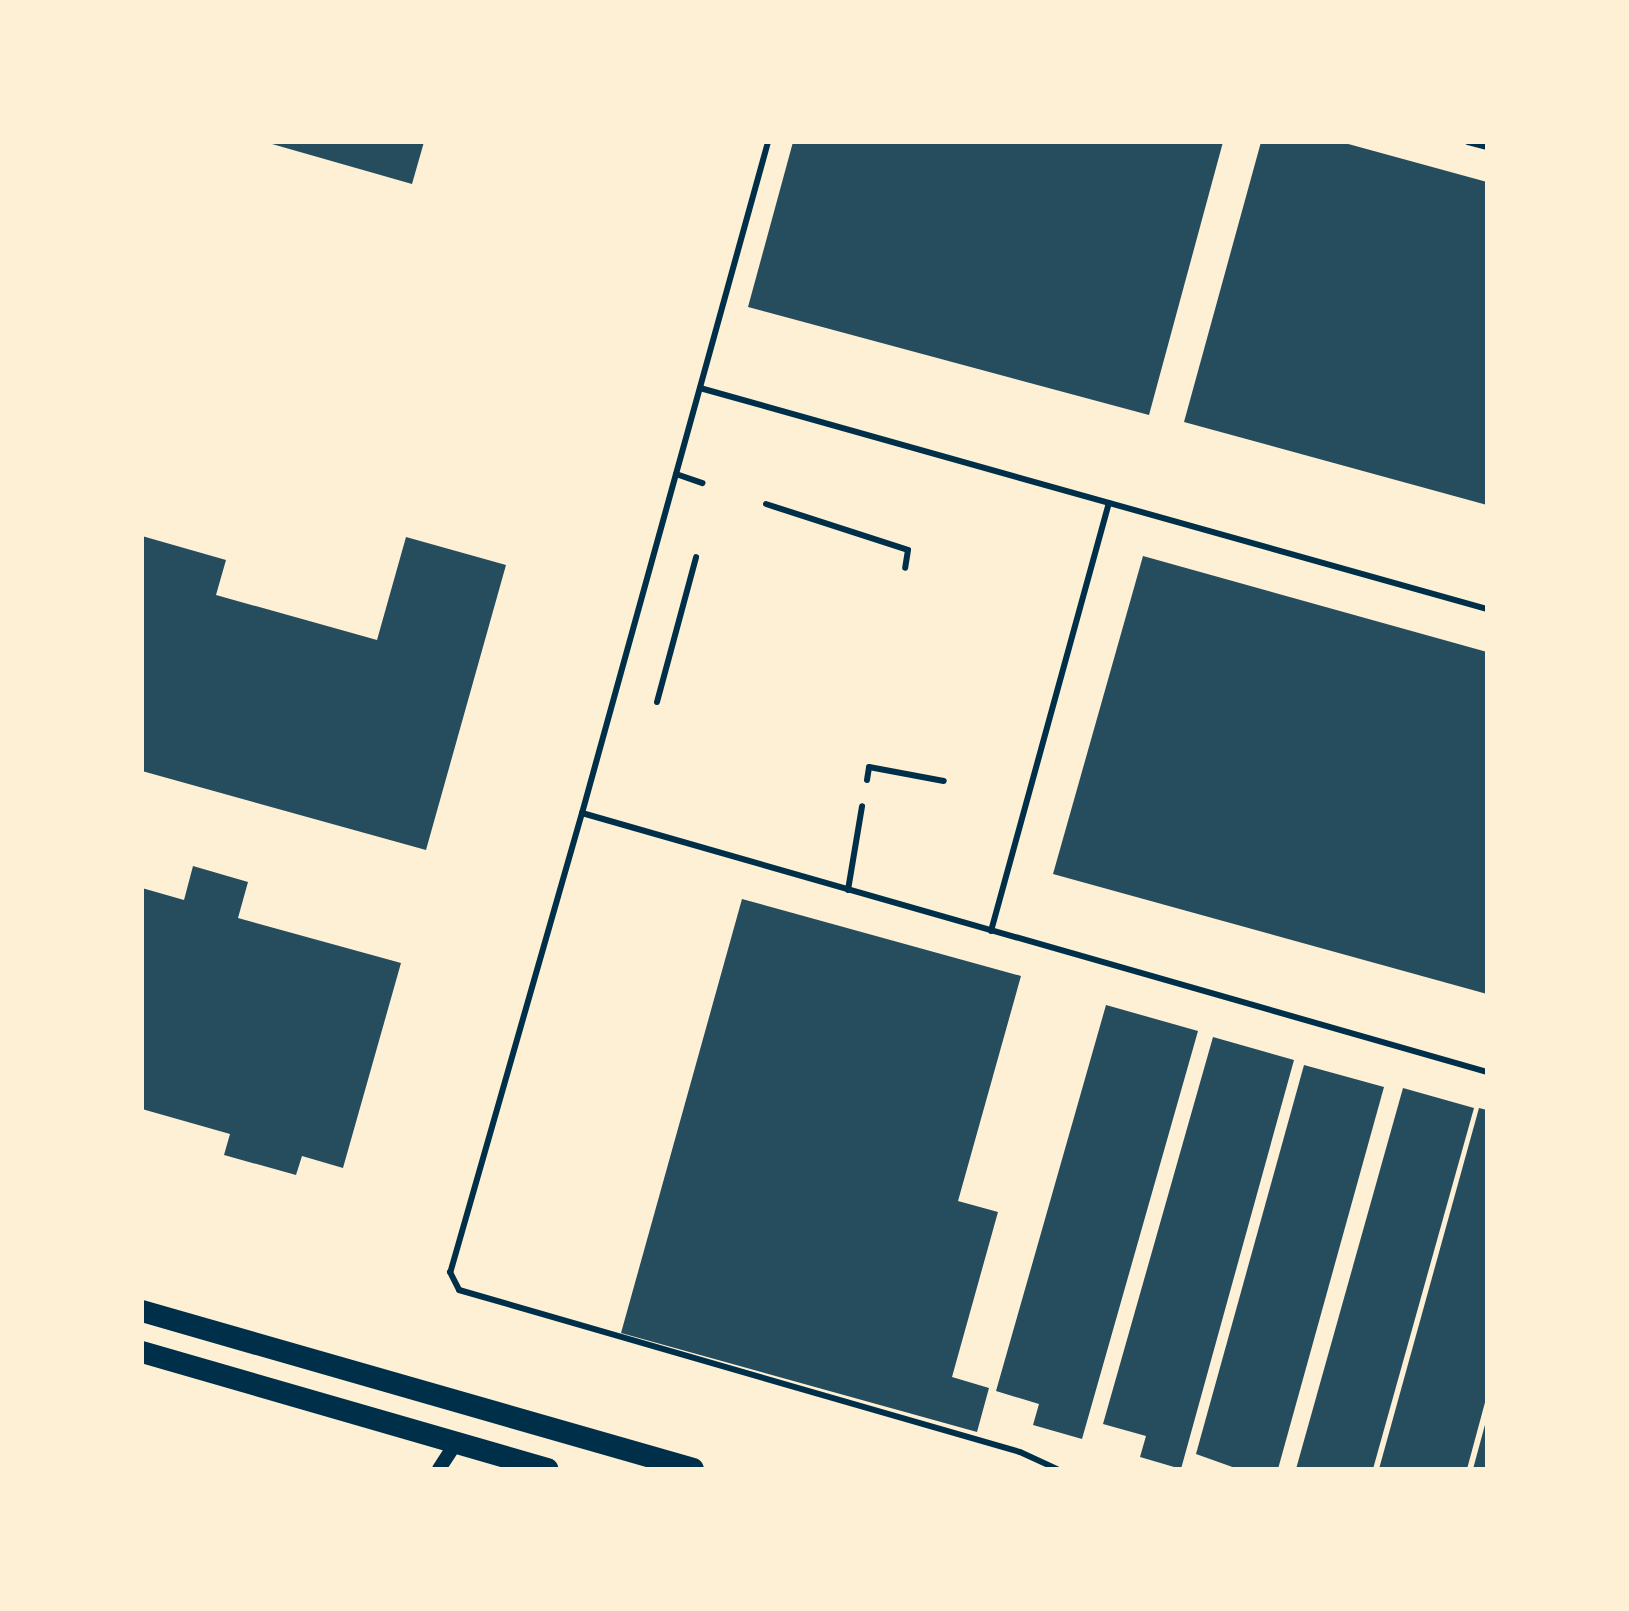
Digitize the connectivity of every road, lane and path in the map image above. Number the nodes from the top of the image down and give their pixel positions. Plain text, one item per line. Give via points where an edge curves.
1 (768, 142) edge
2 (1468, 142) edge
3 (1487, 147) edge
4 (700, 388) junction
5 (676, 474) junction
6 (702, 483) dead end
7 (1109, 503) junction
8 (766, 504) dead end
9 (696, 557) dead end
10 (905, 568) dead end
11 (1487, 609) edge
12 (657, 702) dead end
13 (867, 780) dead end
14 (944, 781) dead end
15 (862, 806) dead end
16 (582, 813) junction
17 (848, 890) junction
18 (991, 931) junction
19 (1487, 1072) edge
20 (142, 1311) edge
21 (142, 1352) edge
22 (458, 1440) junction
23 (439, 1469) edge
24 (547, 1469) edge
25 (693, 1469) edge
26 (1057, 1469) edge

1 - 4 lane
2 - 3 lane
4 - 5 lane
4 - 7 lane
5 - 6 lane
5 - 16 lane
7 - 11 lane
7 - 18 lane
8 - 10 lane via 908,550
9 - 12 lane
13 - 14 lane via 869,767
15 - 17 lane
16 - 17 lane
16 - 26 lane via 450,1272 459,1290 1020,1452
17 - 18 lane
18 - 19 lane
20 - 25 highway
21 - 22 highway
22 - 23 street
22 - 24 highway

